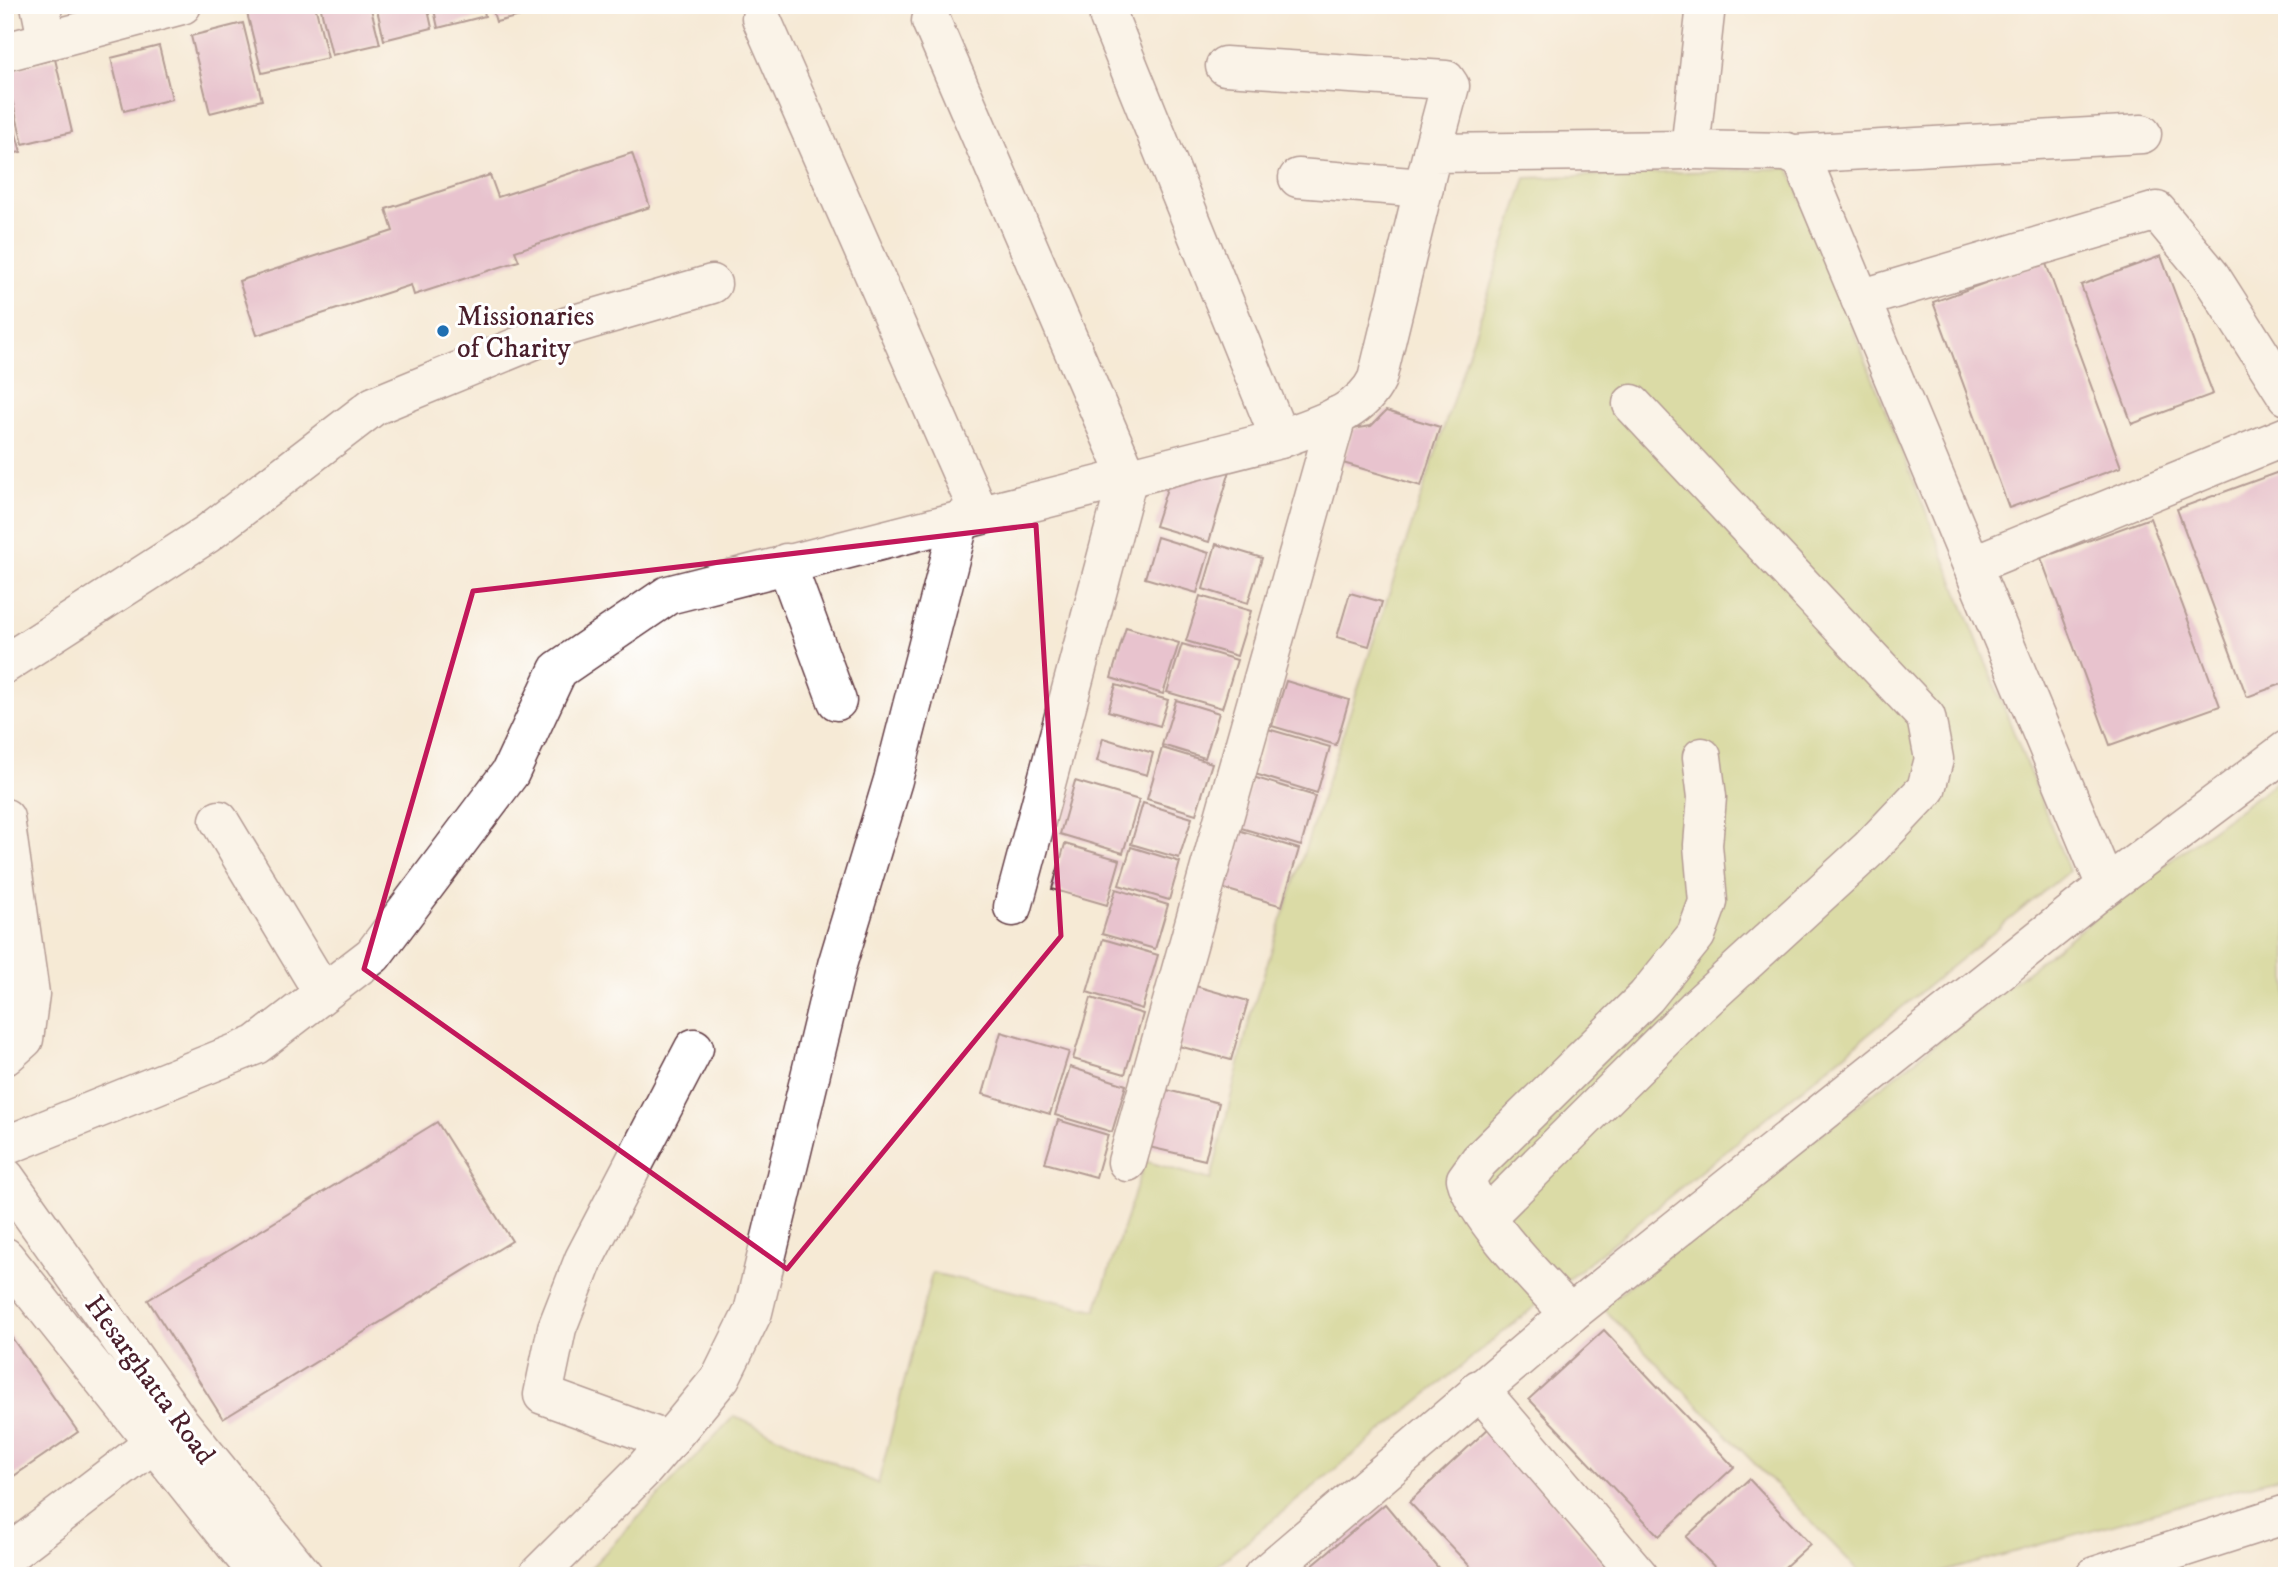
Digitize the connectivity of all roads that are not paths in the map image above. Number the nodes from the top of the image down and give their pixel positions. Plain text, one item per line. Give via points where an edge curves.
1 (182, 5) edge
2 (1706, 5) edge
3 (761, 18) dead end
4 (1109, 18) dead end
5 (931, 21) dead end
6 (44, 22) edge
7 (5, 51) edge
8 (1225, 66) dead end
9 (2143, 134) dead end
10 (1690, 149) junction
11 (1796, 154) junction
12 (1428, 171) junction
13 (1297, 178) dead end
14 (712, 284) dead end
15 (1860, 299) junction
16 (2287, 396) edge
17 (1632, 404) dead end
18 (1337, 416) junction
19 (2287, 436) edge
20 (1280, 439) junction
21 (1128, 477) junction
22 (970, 517) junction
23 (786, 563) junction
24 (1972, 565) junction
25 (5, 664) edge
26 (837, 701) dead end
27 (2287, 750) edge
28 (1702, 757) dead end
29 (5, 818) edge
30 (219, 820) dead end
31 (2106, 886) junction
32 (1013, 907) dead end
33 (323, 993) junction
34 (694, 1048) dead end
35 (5, 1056) edge
36 (5, 1146) edge
37 (1127, 1163) dead end
38 (5, 1177) edge
39 (1488, 1216) junction
40 (5, 1257) edge
41 (1570, 1314) junction
42 (1479, 1389) junction
43 (669, 1441) junction
44 (154, 1443) junction
45 (2287, 1514) edge
46 (5, 1557) edge
47 (260, 1576) edge
48 (304, 1576) edge
49 (537, 1576) edge
50 (1263, 1576) edge
51 (1639, 1576) edge
52 (2095, 1576) edge

1 - 6 street
2 - 10 street
3 - 22 street
4 - 20 street
5 - 21 street
6 - 7 street
8 - 12 street via 1446,80 1450,86
9 - 11 street
10 - 11 street
10 - 12 street
11 - 15 street
12 - 13 street
12 - 18 street via 1377,379 1364,400
14 - 25 street via 568,326 374,406 207,534
15 - 16 street via 2157,211 2210,275
15 - 24 street
17 - 39 street via 1926,717 1934,759 1926,789 1869,849 1699,1006
18 - 20 street
18 - 37 street
19 - 24 street
20 - 21 street
21 - 22 street
21 - 32 street
22 - 23 street
22 - 43 street via 837,965 753,1312 721,1377
23 - 26 street
23 - 33 street via 668,595 558,670 510,773 373,955
24 - 31 street
27 - 31 street
28 - 39 street via 1708,902 1696,935 1646,997 1479,1161 1466,1179 1470,1194
29 - 35 street via 30,994 24,1039
30 - 33 street
31 - 41 street
33 - 36 street via 256,1045
34 - 43 street via 584,1259 557,1328 543,1395
38 - 48 street, Hesarghatta Road via 180,1423
39 - 41 street
40 - 44 street, Hesarghatta Road
41 - 42 street
42 - 50 street
42 - 51 street
43 - 49 street
44 - 46 street
44 - 47 street, Hesarghatta Road
45 - 52 street

